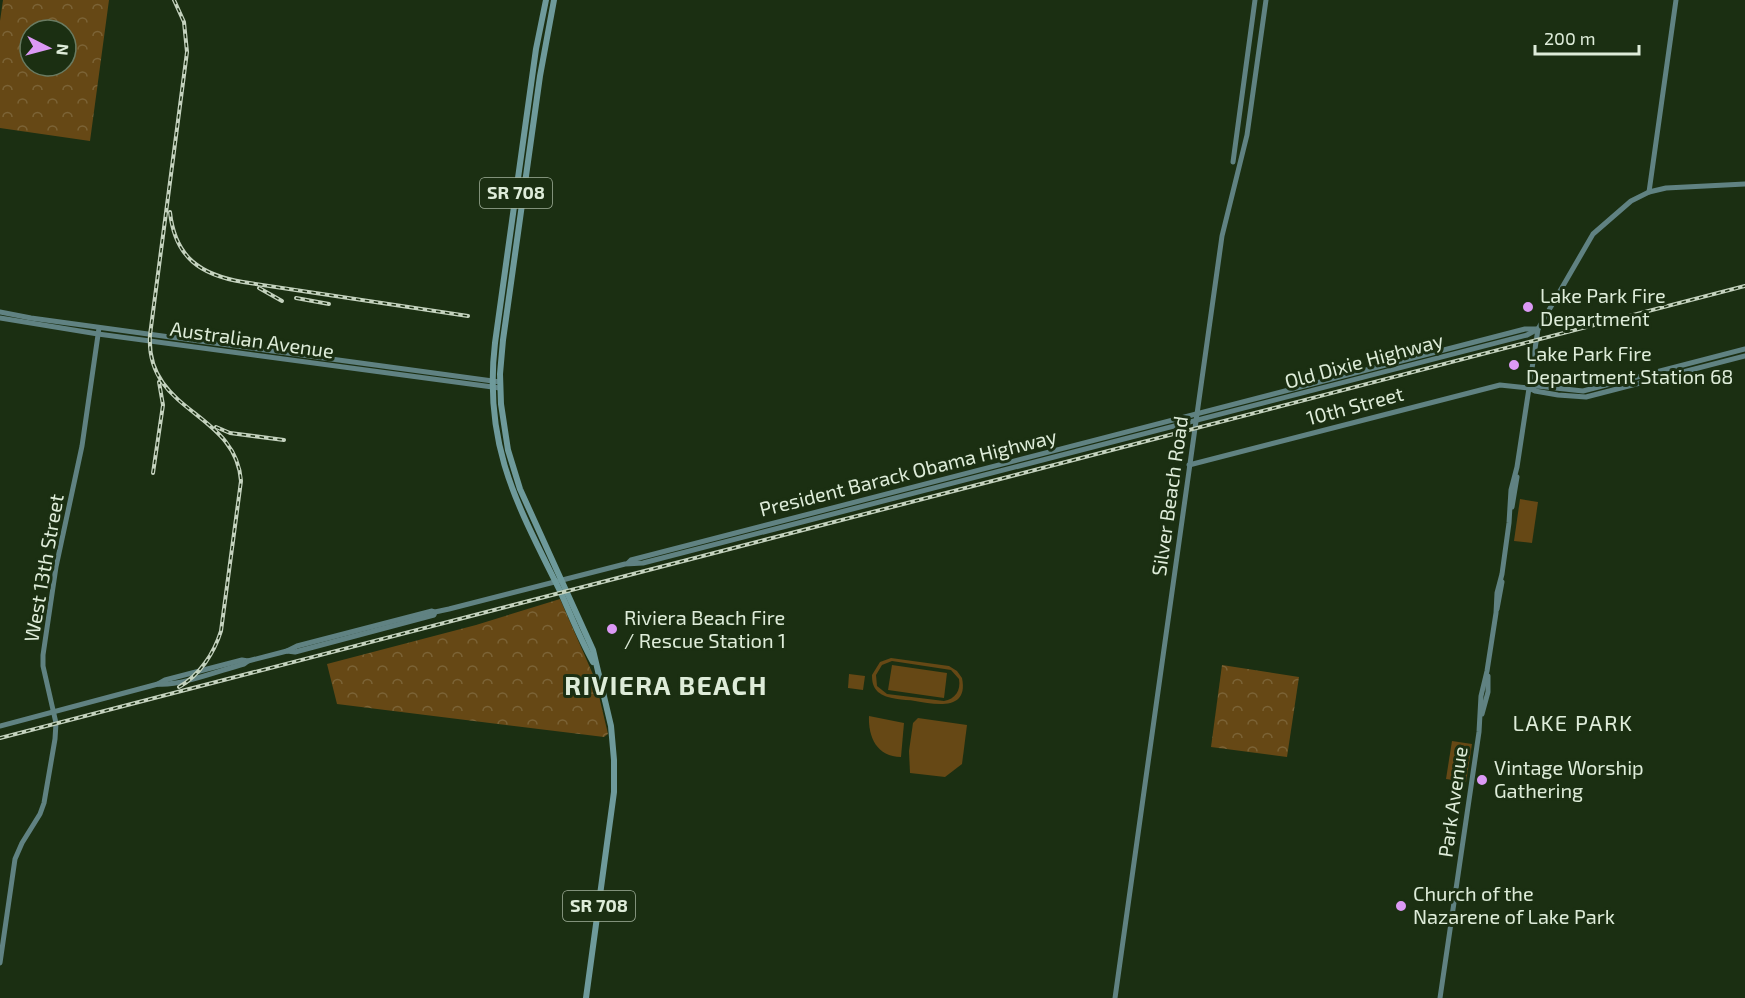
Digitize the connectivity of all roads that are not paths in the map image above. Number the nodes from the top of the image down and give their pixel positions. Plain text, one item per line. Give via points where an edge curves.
1 (546, 0) edge
2 (554, 0) edge
3 (1255, 0) edge
4 (1266, 0) edge
5 (1676, 0) edge
6 (531, 85) junction
7 (533, 128) junction
8 (524, 132) junction
9 (1233, 162) dead end
10 (527, 171) junction
11 (1745, 184) edge
12 (1649, 192) junction
13 (0, 312) edge
14 (0, 318) edge
15 (1538, 328) junction
16 (99, 331) junction
17 (1745, 349) edge
18 (1745, 356) edge
19 (492, 384) junction
20 (500, 385) junction
21 (1529, 388) junction
22 (1196, 417) junction
23 (1190, 465) junction
24 (558, 581) junction
25 (53, 712) junction
26 (0, 726) edge
27 (0, 963) edge
28 (586, 998) edge
29 (1115, 998) edge
30 (1440, 998) edge

1 - 6 main road, SR 708
2 - 7 main road, SR 708
3 - 9 street
4 - 22 street, Silver Beach Road via 1247,135 1222,236
5 - 12 street
6 - 7 main road via 534,91 529,124
6 - 8 main road, SR 708
7 - 10 main road, SR 708
8 - 10 main road
8 - 19 main road, SR 708
10 - 20 main road, SR 708
11 - 12 street
12 - 15 street via 1631,201 1593,234
13 - 16 street, Australian Avenue
14 - 16 street, Australian Avenue
15 - 21 street, Park Avenue
15 - 22 street, Old Dixie Highway
16 - 19 street, Australian Avenue
16 - 25 street, West 13th Street via 89,410 56,567 43,655
17 - 21 street, 10th Street via 1583,391
18 - 21 street, 10th Street via 1586,397
19 - 20 street, Australian Avenue
19 - 24 main road, SR 708 via 504,467
20 - 24 main road, SR 708 via 502,420 512,465
21 - 23 street, 10th Street via 1500,385
21 - 30 street, Park Avenue via 1487,671 1488,692 1481,716
22 - 23 street, Silver Beach Road
22 - 24 street, President Barack Obama Highway
23 - 29 street, Silver Beach Road
24 - 25 street, President Barack Obama Highway
24 - 28 main road, SR 708 via 596,666 611,726 611,814
25 - 26 street, President Barack Obama Highway
25 - 27 street, West 13th Street via 56,732 45,803 22,843 12,874

